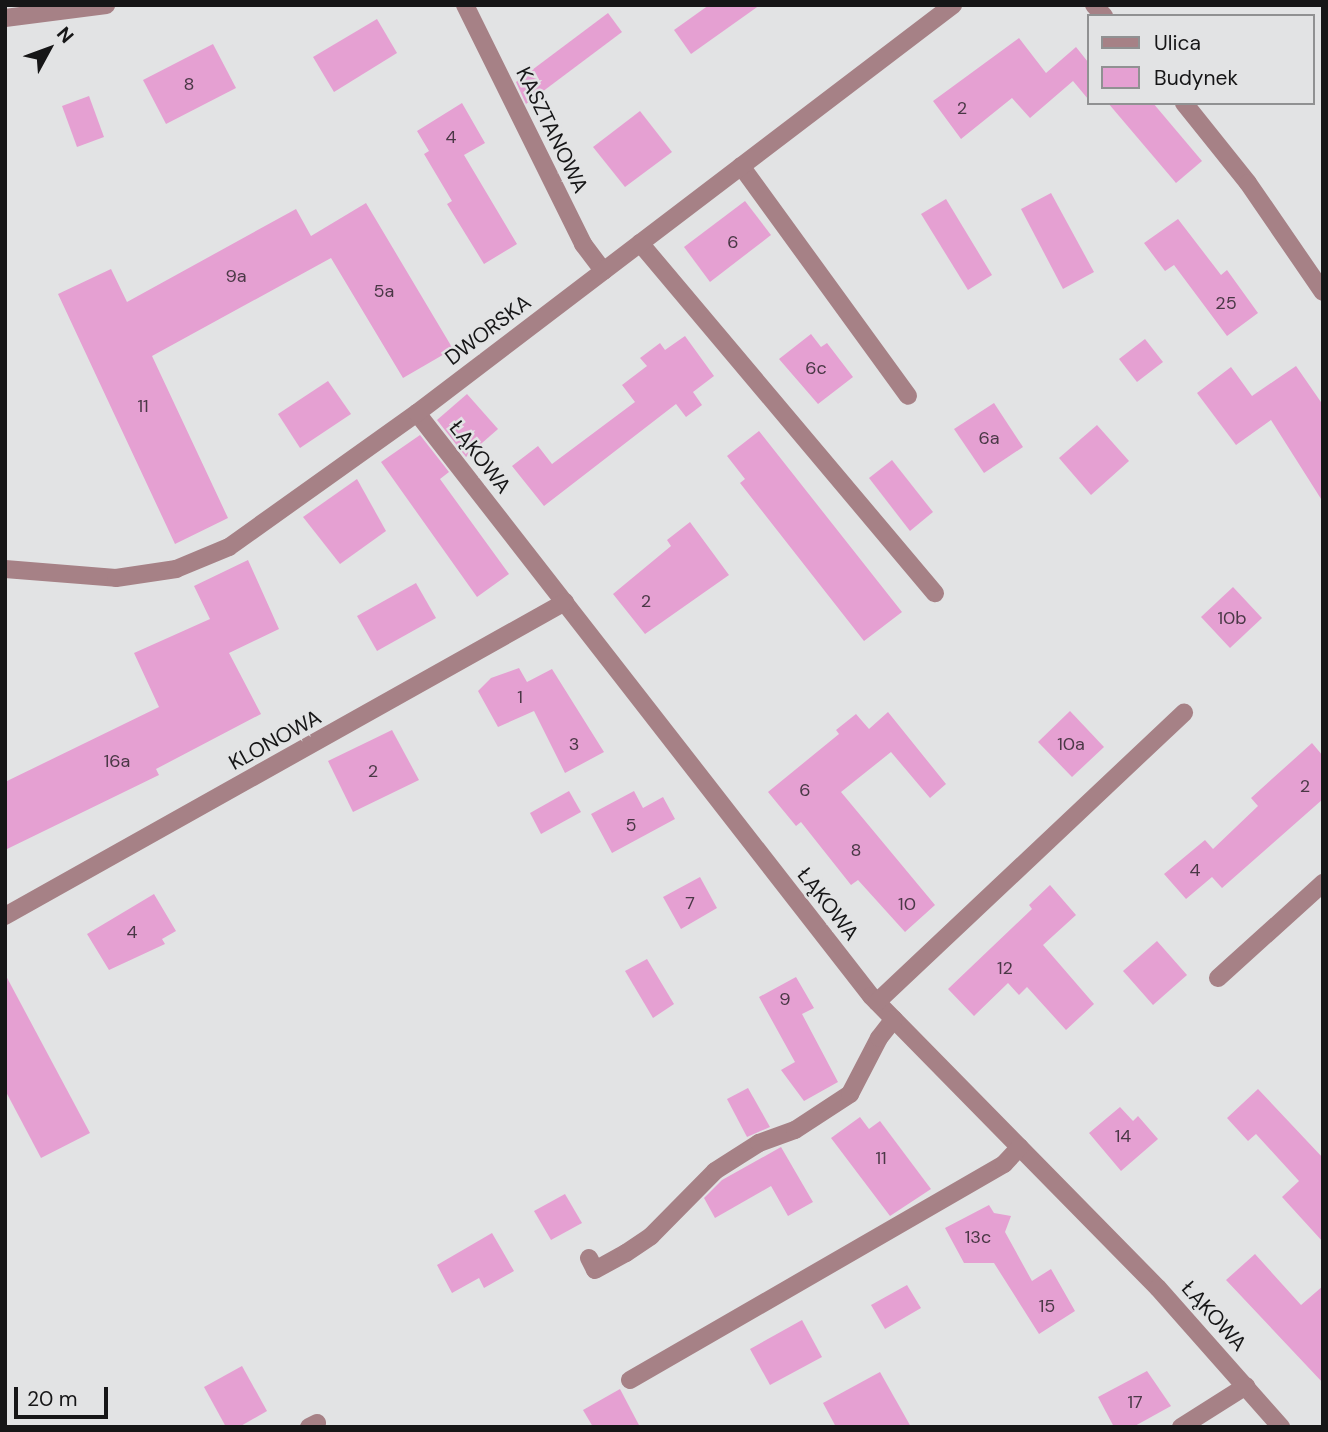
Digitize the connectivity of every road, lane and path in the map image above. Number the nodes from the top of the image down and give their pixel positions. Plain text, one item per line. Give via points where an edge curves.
1 (106, 5) edge
2 (465, 5) edge
3 (953, 5) edge
4 (5, 18) edge
5 (1186, 105) edge
6 (741, 166) junction
7 (640, 243) junction
8 (603, 271) junction
9 (1323, 292) edge
10 (908, 396) dead end
11 (416, 413) junction
12 (5, 569) edge
13 (935, 593) dead end
14 (565, 602) junction
15 (1184, 713) dead end
16 (1323, 883) edge
17 (5, 916) edge
18 (1218, 978) dead end
19 (877, 1002) junction
20 (894, 1019) junction
21 (1020, 1147) junction
22 (589, 1258) dead end
23 (630, 1380) dead end
24 (1246, 1385) junction
25 (1181, 1427) edge
26 (1281, 1427) edge

1 - 4 street
2 - 8 street, KASZTANOWA via 583,244
3 - 6 street, DWORSKA
5 - 9 street via 1248,183
6 - 7 street, DWORSKA
6 - 10 street
7 - 8 street, DWORSKA
7 - 13 street
8 - 11 street, DWORSKA
11 - 12 street, DWORSKA via 229,547 205,559 176,569 116,578
11 - 14 street, ŁĄKOWA
14 - 17 street, KLONOWA
14 - 19 street, ŁĄKOWA
15 - 19 street
16 - 18 street
19 - 20 street, ŁĄKOWA
20 - 21 street, ŁĄKOWA
20 - 22 street via 850,1094 795,1130 759,1143 715,1171 651,1236 626,1253 595,1270
21 - 23 street via 1004,1164
21 - 24 street, ŁĄKOWA
24 - 25 street
24 - 26 street, ŁĄKOWA

